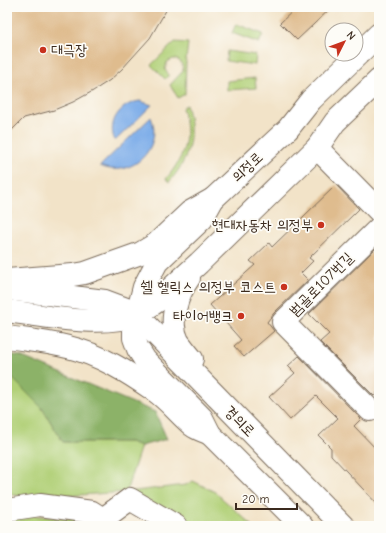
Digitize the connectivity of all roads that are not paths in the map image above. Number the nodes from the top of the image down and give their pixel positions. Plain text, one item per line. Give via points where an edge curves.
1 (379, 34) edge
2 (379, 80) edge
3 (317, 148) junction
4 (213, 199) junction
5 (379, 211) edge
6 (379, 228) edge
7 (199, 263) junction
8 (7, 280) edge
9 (7, 289) edge
10 (7, 311) edge
11 (137, 315) junction
12 (7, 338) edge
13 (138, 349) joint
14 (224, 404) junction
15 (376, 410) edge
16 (210, 434) junction
17 (7, 510) edge
18 (103, 523) edge
19 (176, 526) edge
20 (302, 526) edge
21 (343, 526) edge

1 - 4 main road, 의정로 via 311,100 288,129
2 - 3 main road via 335,122
3 - 5 main road
3 - 7 main road
4 - 8 main road via 190,212 156,244 141,253 85,273
4 - 11 main road, 의정로 via 202,219 157,262 144,287
6 - 15 main road, 범골로107번길 via 284,322
7 - 11 main road via 156,302
7 - 14 main road via 180,292 175,310 175,330 178,341
9 - 11 main road, 경의로 via 105,301
10 - 11 main road via 116,321
11 - 13 main road, 의정로 via 134,338
11 - 14 main road, 경의로
12 - 16 main road via 54,344 88,353 156,392 194,427
13 - 16 main road, 경의로 via 153,369 202,418
14 - 21 main road, 경의로
16 - 20 main road, 경의로
17 - 18 main road via 40,505 92,512
18 - 19 main road via 130,499

